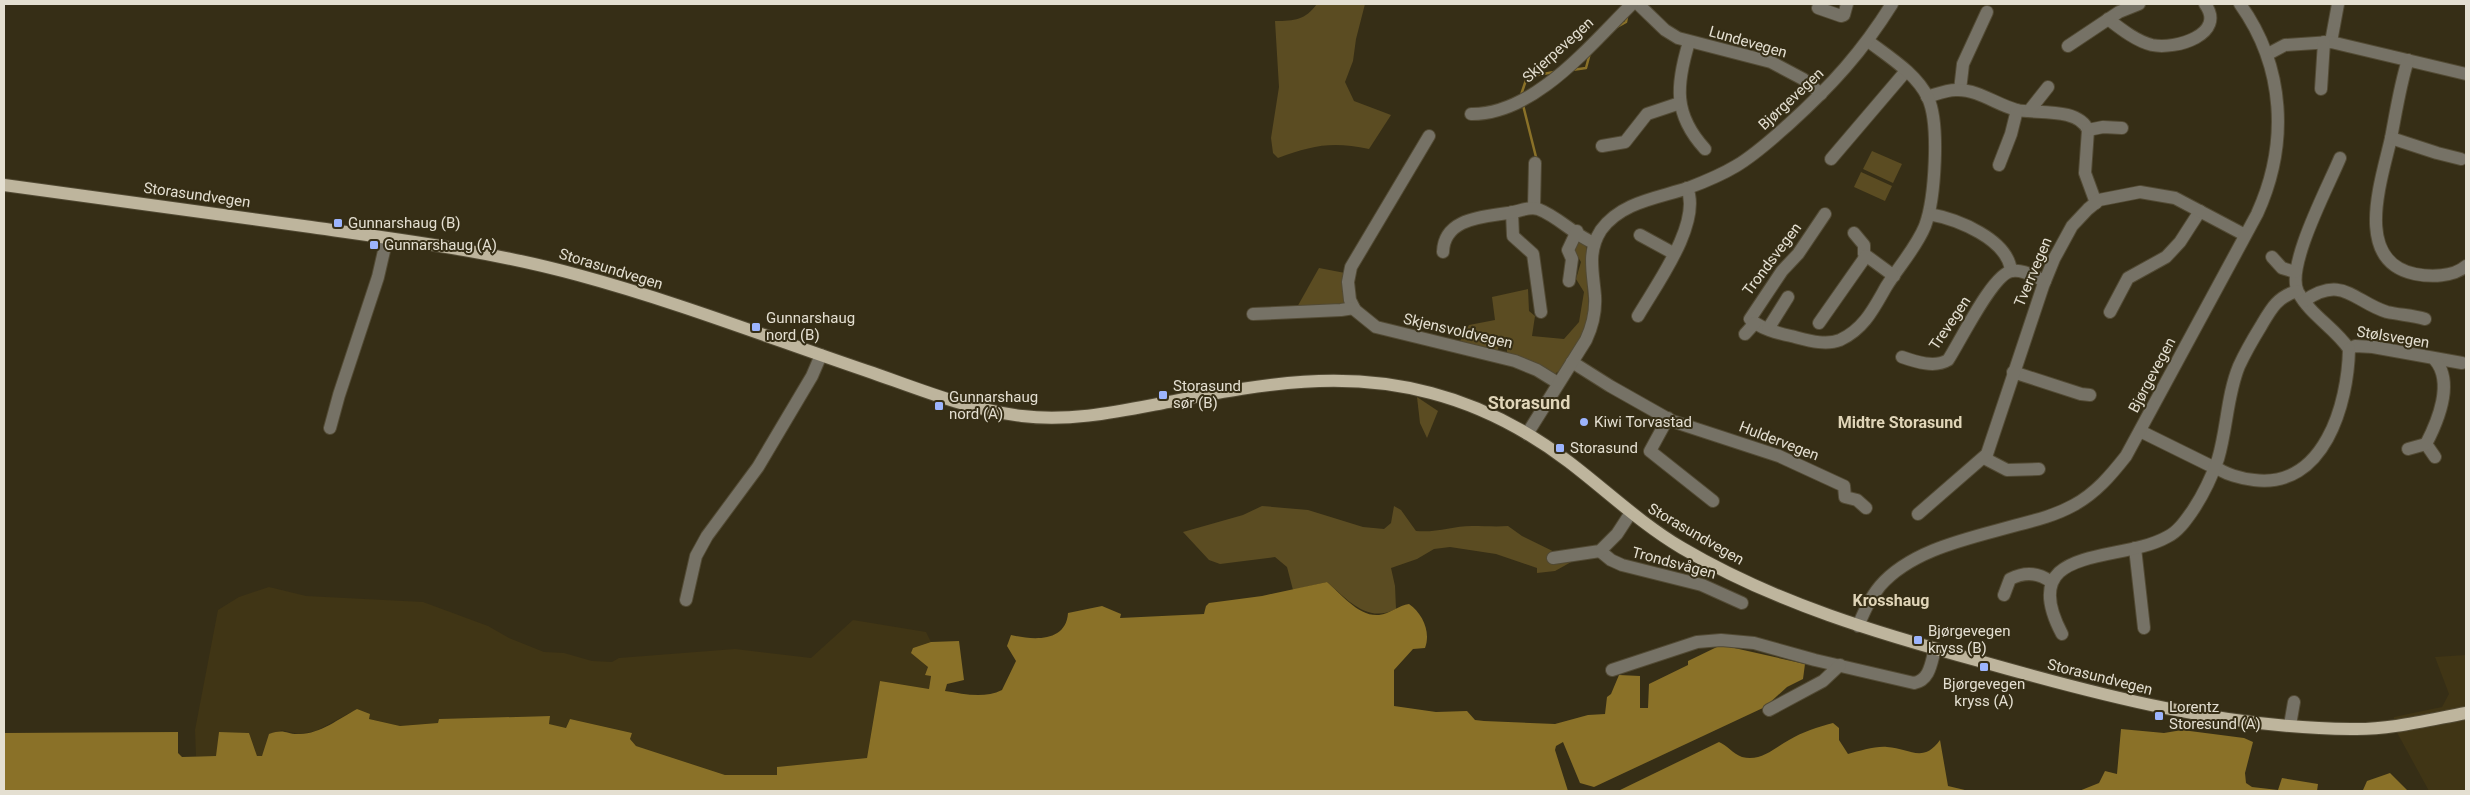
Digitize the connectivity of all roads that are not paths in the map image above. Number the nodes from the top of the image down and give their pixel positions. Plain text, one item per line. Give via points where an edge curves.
1 (1632, 4) edge
2 (1638, 4) edge
3 (1847, 4) edge
4 (1892, 4) edge
5 (2138, 4) edge
6 (2204, 4) edge
7 (2240, 4) edge
8 (2338, 4) edge
9 (1818, 8) dead end
10 (1987, 12) dead end
11 (2108, 19) junction
12 (1868, 41) junction
13 (1689, 42) junction
14 (2328, 42) junction
15 (2068, 46) dead end
16 (2268, 54) junction
17 (2408, 60) junction
18 (1906, 71) junction
19 (2466, 74) edge
20 (2048, 87) dead end
21 (2321, 88) dead end
22 (1960, 90) junction
23 (1821, 94) junction
24 (1927, 96) junction
25 (1680, 103) junction
26 (2023, 110) junction
27 (1471, 114) dead end
28 (2122, 128) dead end
29 (2088, 130) junction
30 (1429, 136) dead end
31 (2391, 138) junction
32 (1602, 146) dead end
33 (1705, 149) dead end
34 (2340, 158) dead end
35 (1831, 159) dead end
36 (2462, 159) dead end
37 (1536, 163) dead end
38 (1999, 164) dead end
39 (4, 185) edge
40 (1686, 188) junction
41 (2096, 203) junction
42 (1534, 208) junction
43 (2200, 211) junction
44 (1512, 212) junction
45 (1824, 214) dead end
46 (1929, 214) junction
47 (1577, 232) junction
48 (1854, 233) dead end
49 (1640, 235) dead end
50 (2245, 235) junction
51 (386, 238) junction
52 (1594, 243) junction
53 (1443, 252) dead end
54 (1673, 253) junction
55 (1866, 256) junction
56 (2272, 257) dead end
57 (2466, 266) edge
58 (2012, 270) junction
59 (2295, 272) junction
60 (1894, 276) junction
61 (1569, 281) dead end
62 (2045, 281) junction
63 (2301, 296) junction
64 (1788, 297) dead end
65 (1354, 308) junction
66 (1541, 312) dead end
67 (2110, 312) dead end
68 (1253, 314) dead end
69 (1638, 316) dead end
70 (2425, 319) dead end
71 (1755, 323) junction
72 (1819, 323) dead end
73 (1768, 329) junction
74 (1745, 334) dead end
75 (2349, 349) junction
76 (821, 356) junction
77 (1902, 357) dead end
78 (2435, 360) junction
79 (1572, 362) junction
80 (2462, 363) dead end
81 (2013, 372) junction
82 (1558, 383) junction
83 (2090, 395) dead end
84 (1668, 418) junction
85 (330, 428) dead end
86 (2140, 431) junction
87 (1527, 434) junction
88 (2426, 444) junction
89 (2408, 449) dead end
90 (2435, 457) dead end
91 (1984, 458) junction
92 (2215, 466) junction
93 (2039, 469) dead end
94 (1713, 501) dead end
95 (1866, 508) dead end
96 (1630, 514) junction
97 (1918, 514) dead end
98 (2134, 548) junction
99 (1600, 551) junction
100 (1553, 558) dead end
101 (2051, 582) junction
102 (2004, 595) dead end
103 (686, 600) dead end
104 (1742, 603) dead end
105 (1858, 626) junction
106 (2144, 628) dead end
107 (2062, 634) dead end
108 (1934, 649) junction
109 (1840, 665) junction
110 (1612, 670) dead end
111 (2294, 702) dead end
112 (1769, 710) dead end
113 (2466, 714) edge
114 (2290, 725) junction

1 - 27 street, Skjerpevegen via 1531,97 1495,112
2 - 13 street, Lundevegen via 1665,30
3 - 9 street via 1841,16
4 - 12 street, Bjørgevegen
5 - 11 street
6 - 11 street via 2211,16 2208,28 2191,39 2171,44 2157,46 2146,43
7 - 16 street, Bjørgevegen
8 - 14 street
10 - 22 street via 1963,64
11 - 15 street
12 - 18 street
12 - 23 street, Bjørgevegen
13 - 23 street, Lundevegen via 1771,62 1803,79
13 - 25 street, Lundevegen via 1681,72
14 - 16 street via 2285,45
14 - 17 street
14 - 21 street
16 - 50 street, Bjørgevegen via 2277,96 2278,146 2266,194
17 - 19 street
17 - 31 street
18 - 24 street
18 - 35 street
20 - 26 street
22 - 24 street
22 - 26 street
23 - 40 street, Bjørgevegen via 1751,156 1723,173
24 - 46 street via 1932,108 1935,137
25 - 32 street via 1647,114 1625,142
25 - 33 street, Lundevegen via 1693,136
26 - 29 street via 2077,118
26 - 38 street
28 - 29 street
29 - 41 street via 2085,173
30 - 65 street via 1351,267 1348,292
31 - 36 street
31 - 57 street via 2375,211 2378,241 2383,253 2393,264 2414,274 2453,274
34 - 59 street via 2300,250
37 - 42 street
39 - 51 main road, Storasundvegen
40 - 52 street, Bjørgevegen via 1620,212 1607,223
40 - 54 street via 1691,205 1690,219
41 - 43 street, Tverrvegen via 2140,192 2175,198
41 - 62 street, Tverrvegen via 2072,226
42 - 44 street
42 - 47 street
43 - 50 street, Tverrvegen
43 - 67 street via 2166,257 2128,278
44 - 53 street via 1471,219 1457,225 1443,246
44 - 66 street via 1513,236 1533,254
45 - 71 street, Trondsvegen via 1755,309 1750,319
46 - 58 street via 1986,237 2006,254
46 - 60 street via 1919,238
47 - 52 street
47 - 61 street via 1568,250 1572,259
48 - 55 street via 1864,245
49 - 54 street
50 - 86 street, Bjørgevegen
51 - 76 main road, Storasundvegen via 494,254 586,277
51 - 85 street via 378,277
52 - 79 street, Bjørgevegen via 1591,267 1594,315 1586,340
54 - 69 street
55 - 60 street
55 - 72 street
56 - 59 street via 2282,268
58 - 62 street
58 - 77 street, Trevegen via 1993,284 1948,360 1939,364
59 - 63 street
60 - 73 street via 1864,324 1839,340 1829,343 1807,340
62 - 81 street, Tverrvegen
63 - 70 street, Stølsvegen via 2340,291 2354,294 2376,308
63 - 75 street, Stølsvegen
63 - 92 street, Stølsvegen via 2285,295 2276,301 2252,342 2238,370
64 - 73 street
65 - 68 street
65 - 82 street, Skjensvoldvegen via 1376,327 1515,362
71 - 73 street
71 - 74 street
75 - 78 street, Stølsvegen via 2373,347
75 - 92 street via 2349,366 2328,440 2302,468 2290,476 2268,482 2248,479
76 - 87 main road, Storasundvegen via 962,403 1026,417 1086,416 1262,385 1339,380 1390,384 1444,396 1484,411
76 - 103 street via 758,467 707,536 696,556
78 - 80 street, Stølsvegen
78 - 88 street, Stølsvegen via 2443,373 2444,389 2433,431
79 - 82 street, Bjørgevegen
79 - 84 street, Huldervegen
81 - 83 street
81 - 91 street, Tverrvegen
82 - 87 street, Bjørgevegen
84 - 94 street via 1650,451
84 - 95 street, Huldervegen via 1801,464 1844,486 1845,497 1857,500
86 - 92 street
86 - 105 street, Bjørgevegen via 2114,471 2084,499 2054,515 1965,540 1908,563 1880,586
87 - 96 main road, Storasundvegen via 1572,464
88 - 89 street
88 - 90 street
91 - 93 street via 2007,470
91 - 97 street
92 - 98 street, Stølsvegen via 2194,509 2179,528 2168,537
96 - 99 street, Trondsvågen
96 - 105 main road, Storasundvegen via 1678,546 1725,571
98 - 101 street, Stølsvegen via 2086,557 2060,571
98 - 106 street
99 - 100 street
99 - 104 street, Trondsvågen via 1622,565 1702,585
101 - 102 street via 2040,575 2018,575 2010,579
101 - 107 street via 2050,605
105 - 108 main road, Storasundvegen
108 - 109 street via 1928,674 1914,683
108 - 114 main road, Storasundvegen via 2144,705
109 - 110 street via 1754,644 1711,640
109 - 112 street via 1823,681
111 - 114 street
113 - 114 main road, Storasundvegen via 2377,729

